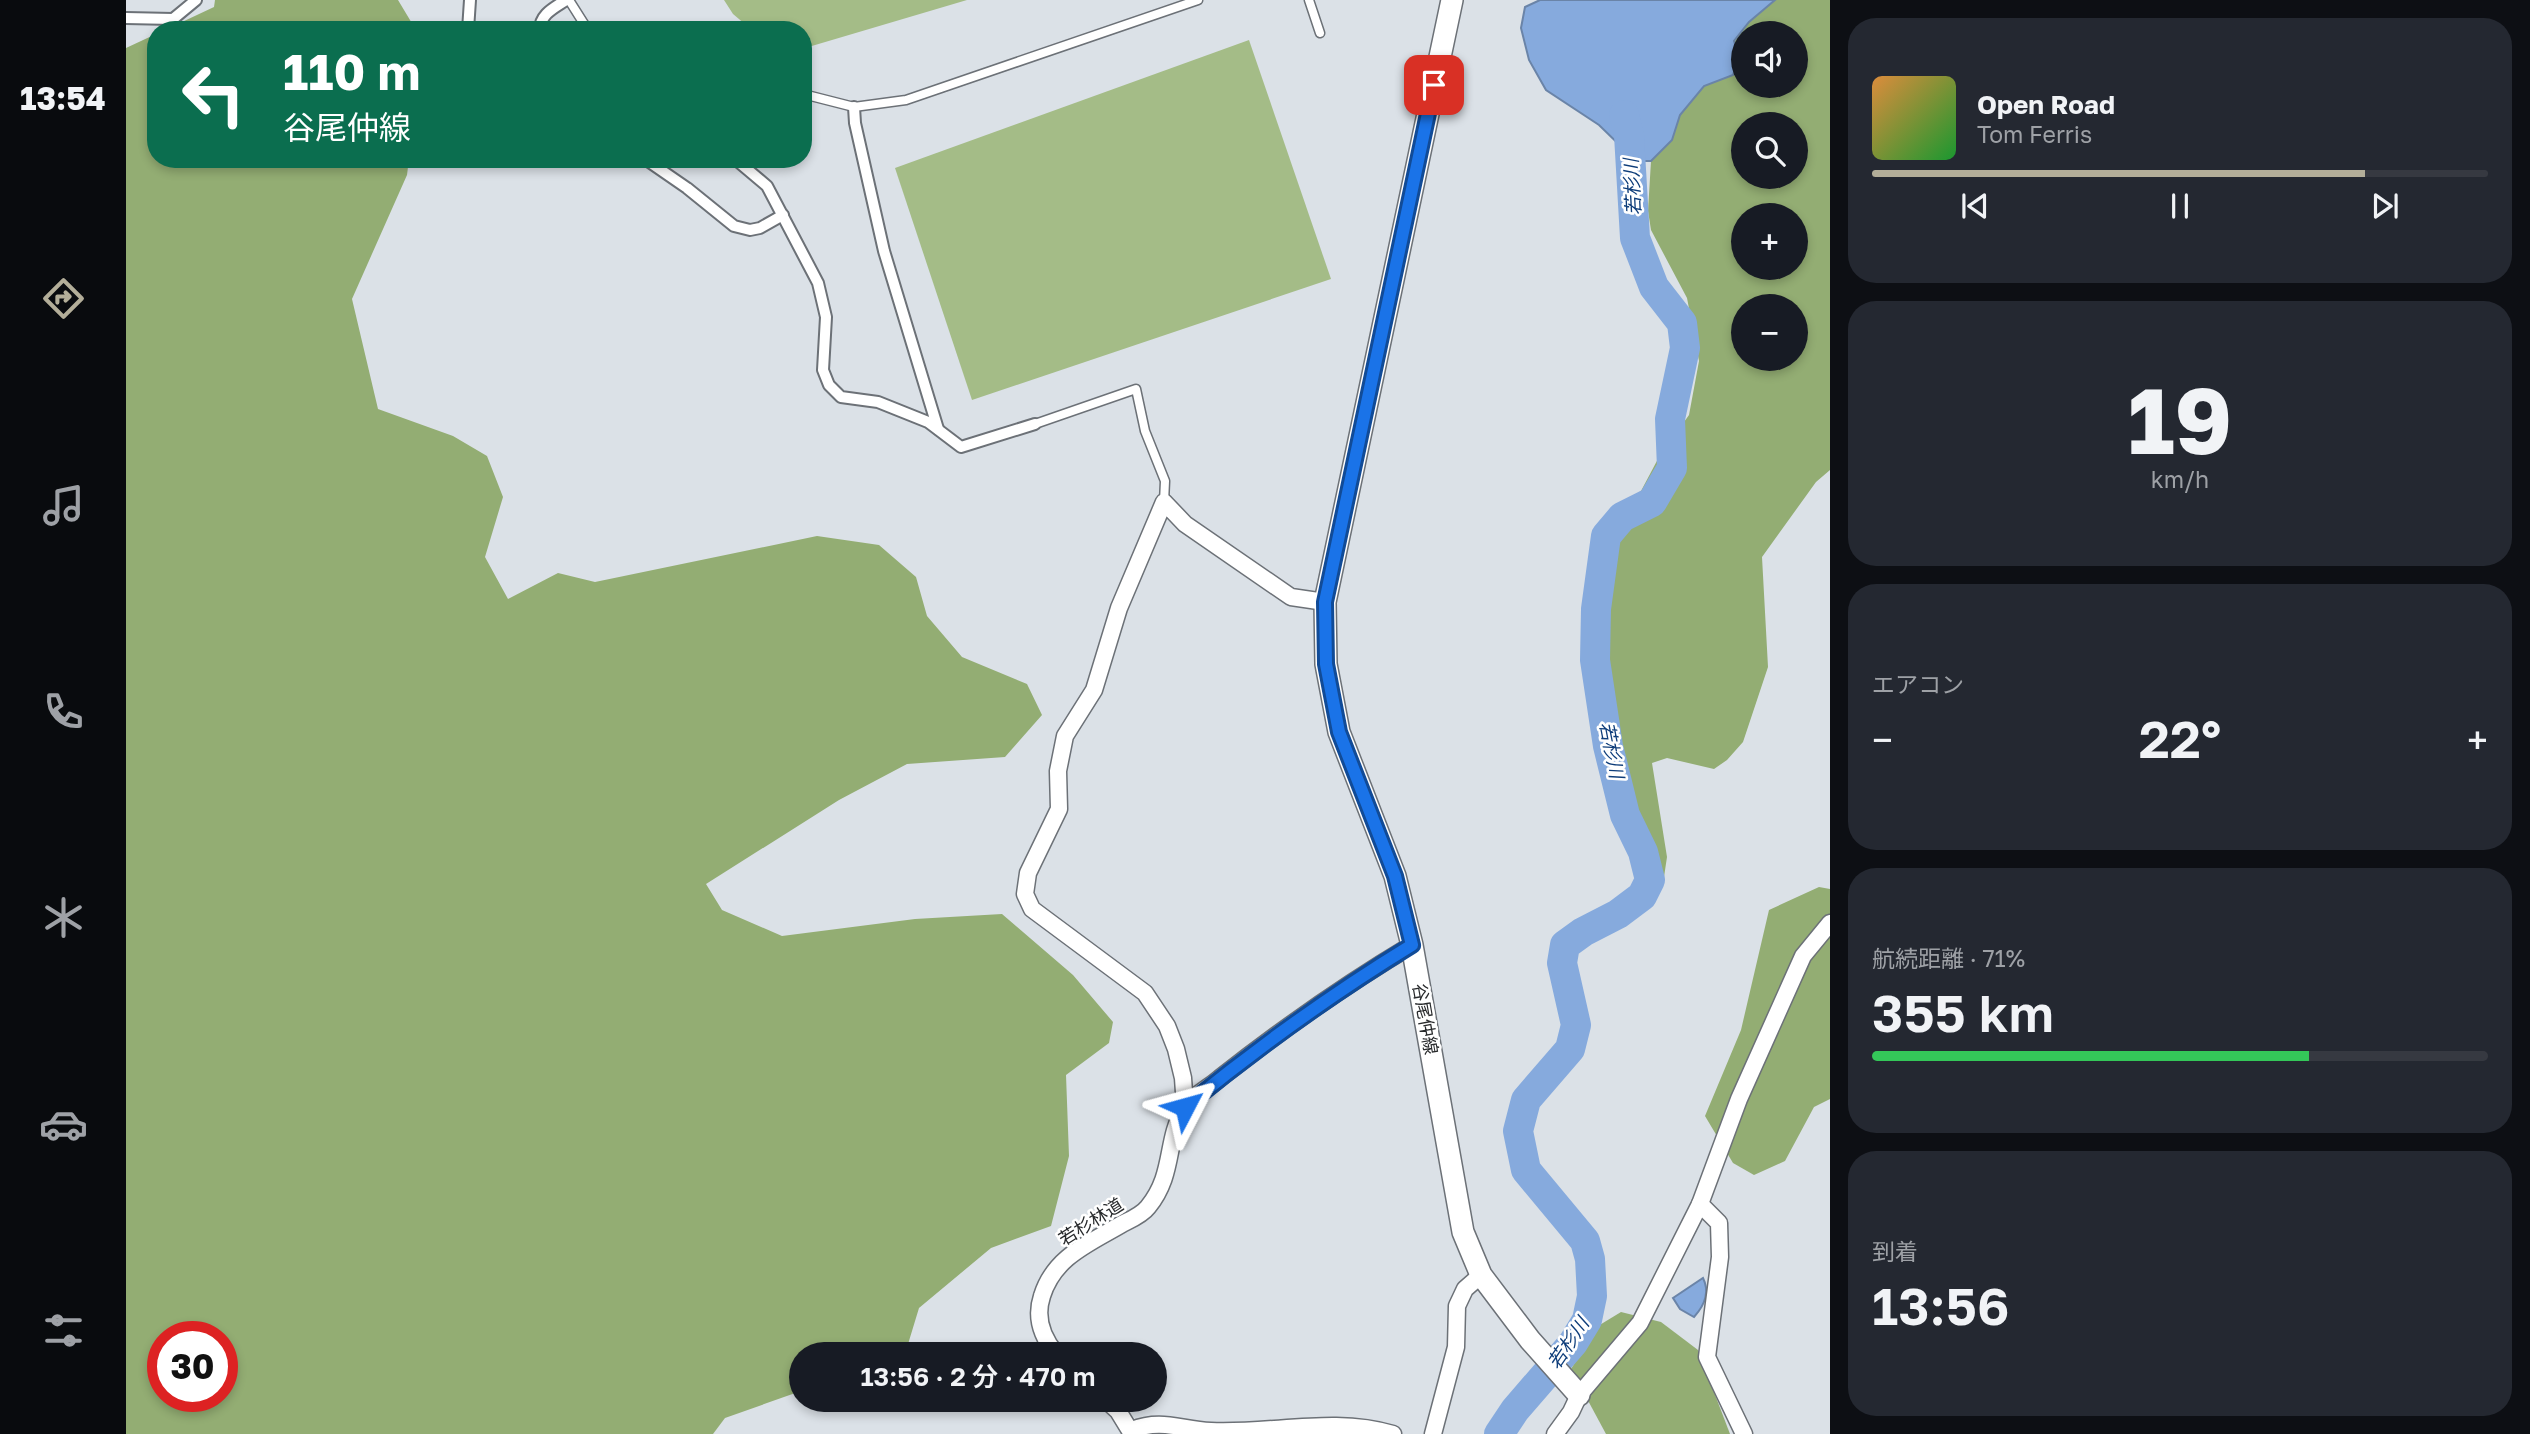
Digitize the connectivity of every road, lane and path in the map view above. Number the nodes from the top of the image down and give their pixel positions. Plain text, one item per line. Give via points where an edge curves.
1 (195, 0) edge
2 (470, 0) edge
3 (567, 0) edge
4 (1198, 0) edge
5 (1309, 0) edge
6 (1452, 0) edge
7 (126, 18) edge
8 (469, 21) edge
9 (542, 21) edge
10 (582, 21) edge
11 (1320, 33) dead end
12 (812, 96) edge
13 (854, 107) junction
14 (658, 168) edge
15 (746, 168) edge
16 (783, 215) junction
17 (1035, 424) joint
18 (939, 431) junction
19 (1164, 502) junction
20 (1325, 602) junction
21 (1830, 923) edge
22 (1412, 945) junction
23 (1185, 1107) junction
24 (1700, 1204) junction
25 (1481, 1275) junction
26 (1047, 1342) edge
27 (1572, 1388) junction
28 (1119, 1412) edge
29 (1132, 1432) edge
30 (1394, 1434) edge
31 (1433, 1434) edge
32 (1555, 1434) edge
33 (1744, 1434) edge

1 - 7 street via 173,19
2 - 8 street
3 - 9 street
3 - 10 lane
4 - 13 lane via 906,100
5 - 11 lane
6 - 20 main road, 谷尾仲線
12 - 13 lane
13 - 18 street via 884,251
14 - 16 street via 734,226 760,228
15 - 16 street via 767,186
16 - 18 street via 818,282 826,317 823,370 829,385 841,397 878,402
17 - 18 street via 961,447
17 - 19 lane via 1136,389 1145,431 1165,481
19 - 20 street via 1185,524 1291,597
19 - 23 street via 1119,608 1094,690 1065,736 1058,771 1059,809 1028,873 1025,894 1032,909 1145,993 1176,1049
20 - 22 main road, 谷尾仲線 via 1326,664 1339,732 1395,876
21 - 24 street via 1803,957 1739,1099
22 - 23 street via 1252,1053
22 - 25 main road, 谷尾仲線 via 1464,1232
23 - 26 street, 若杉林道 via 1164,1180 1146,1210 1068,1256 1048,1277 1038,1318
24 - 27 street via 1640,1323
24 - 33 street via 1719,1223 1720,1257 1707,1357
25 - 27 main road, 谷尾仲線
25 - 31 street via 1465,1289 1457,1306 1456,1347
27 - 32 street via 1570,1412
28 - 29 street
29 - 30 street via 1154,1423 1208,1431 1339,1424

